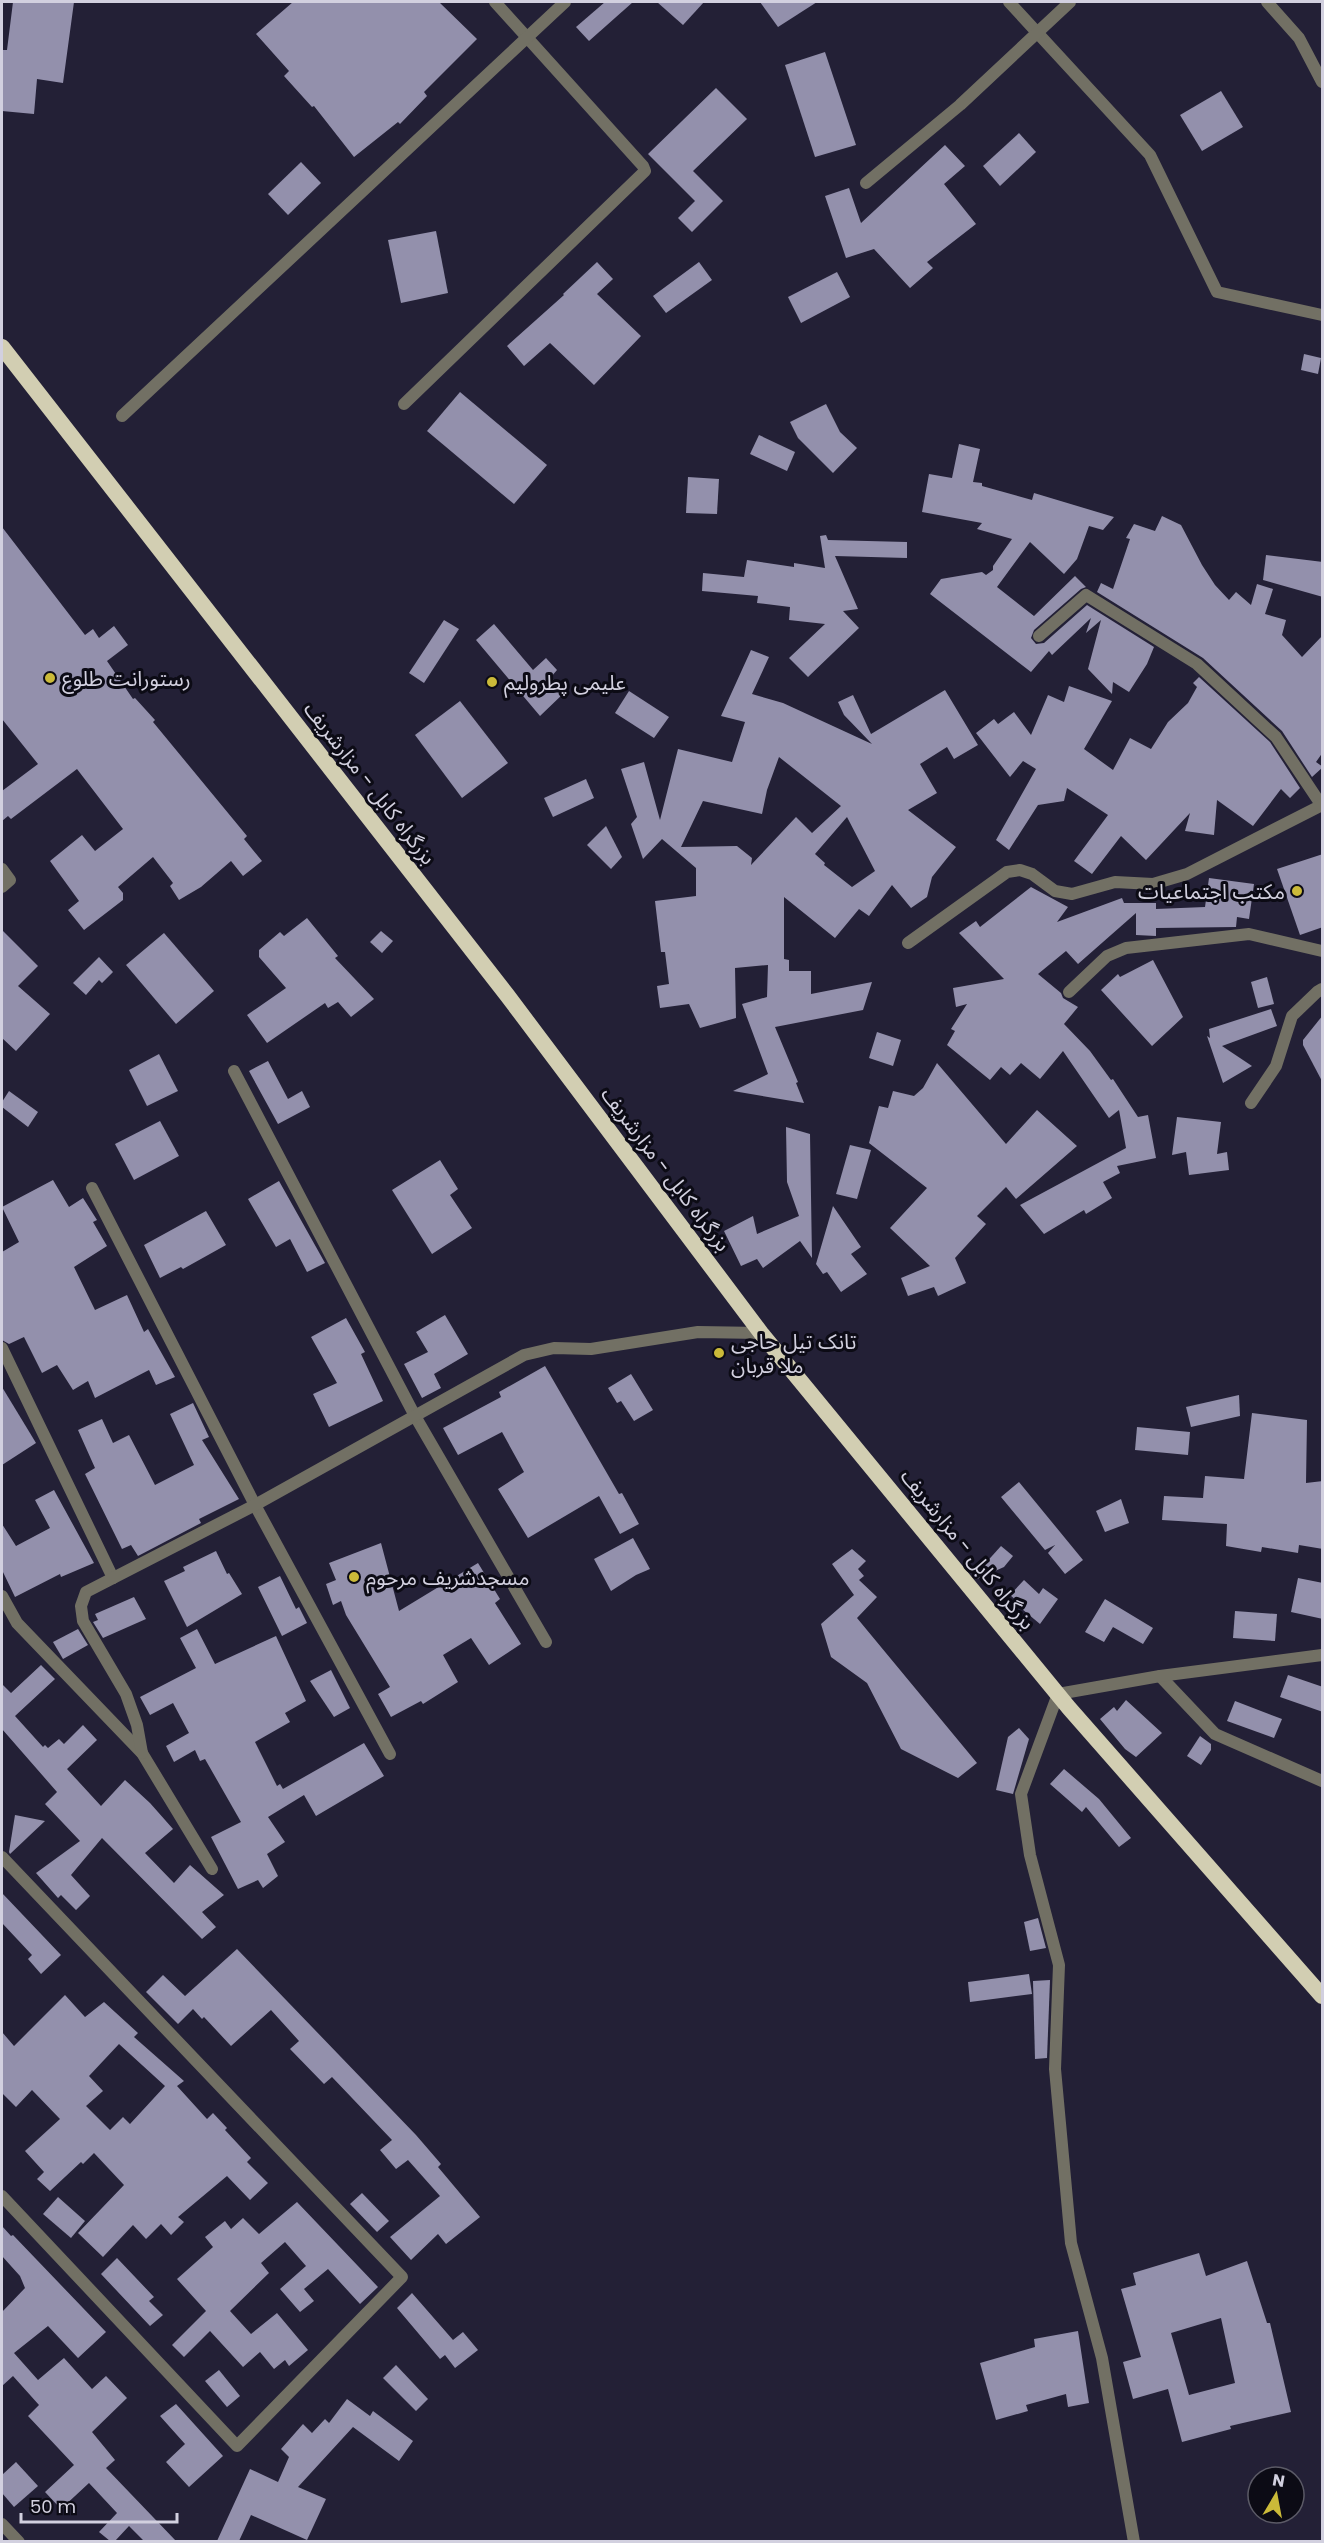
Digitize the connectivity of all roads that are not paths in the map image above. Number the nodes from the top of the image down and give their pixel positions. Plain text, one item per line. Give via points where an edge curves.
1 (495, 2) edge
2 (566, 2) edge
3 (1009, 2) edge
4 (1070, 2) edge
5 (1267, 2) edge
6 (1037, 32) junction
7 (527, 37) junction
8 (1323, 82) edge
9 (866, 183) dead end
10 (1323, 315) edge
11 (2, 347) edge
12 (404, 404) dead end
13 (122, 416) dead end
14 (1039, 636) dead end
15 (1322, 805) edge
16 (2, 869) edge
17 (2, 887) edge
18 (908, 943) dead end
19 (1323, 951) edge
20 (1323, 989) edge
21 (1069, 992) dead end
22 (234, 1071) dead end
23 (1251, 1103) dead end
24 (92, 1188) dead end
25 (761, 1333) junction
26 (2, 1348) edge
27 (415, 1416) junction
28 (255, 1505) junction
29 (113, 1578) junction
30 (2, 1596) edge
31 (546, 1642) dead end
32 (1323, 1655) edge
33 (1160, 1676) junction
34 (1058, 1694) junction
35 (142, 1753) junction
36 (390, 1754) dead end
37 (1323, 1781) edge
38 (2, 1857) edge
39 (212, 1869) dead end
40 (1323, 1996) edge
41 (2, 2196) edge
42 (2, 2524) edge
43 (19, 2541) edge
44 (1134, 2541) edge

1 - 7 street
2 - 7 street
3 - 6 street
4 - 6 street
5 - 8 street via 1299,38
6 - 9 street via 960,105
6 - 10 street via 1150,155 1216,292
7 - 12 street via 645,171
7 - 13 street
11 - 25 highway, بزرگراه کابل - مزارشریف via 507,995
14 - 15 street via 1086,595 1197,664 1276,737
15 - 18 street via 1187,874 1153,884 1115,882 1072,894 1055,891 1032,874 1020,870 1007,872
16 - 17 street via 10,880
19 - 21 street via 1249,934 1126,948 1107,956
20 - 23 street via 1292,1016 1276,1066
22 - 27 street
24 - 28 street
25 - 27 street via 698,1332 591,1349 554,1348 524,1355
25 - 34 highway, بزرگراه کابل - مزارشریف
26 - 29 street
27 - 28 street
27 - 31 street
28 - 29 street
28 - 36 street
29 - 35 street via 86,1592 81,1606 83,1621 126,1694
30 - 35 street via 17,1623
32 - 33 street
33 - 34 street
33 - 37 street via 1215,1734
34 - 40 highway, بزرگراه کابل - مزارشریف
34 - 44 street via 1021,1794 1030,1855 1059,1965 1055,2069 1071,2243 1102,2358
35 - 39 street
38 - 41 street via 402,2277 237,2446
42 - 43 street

